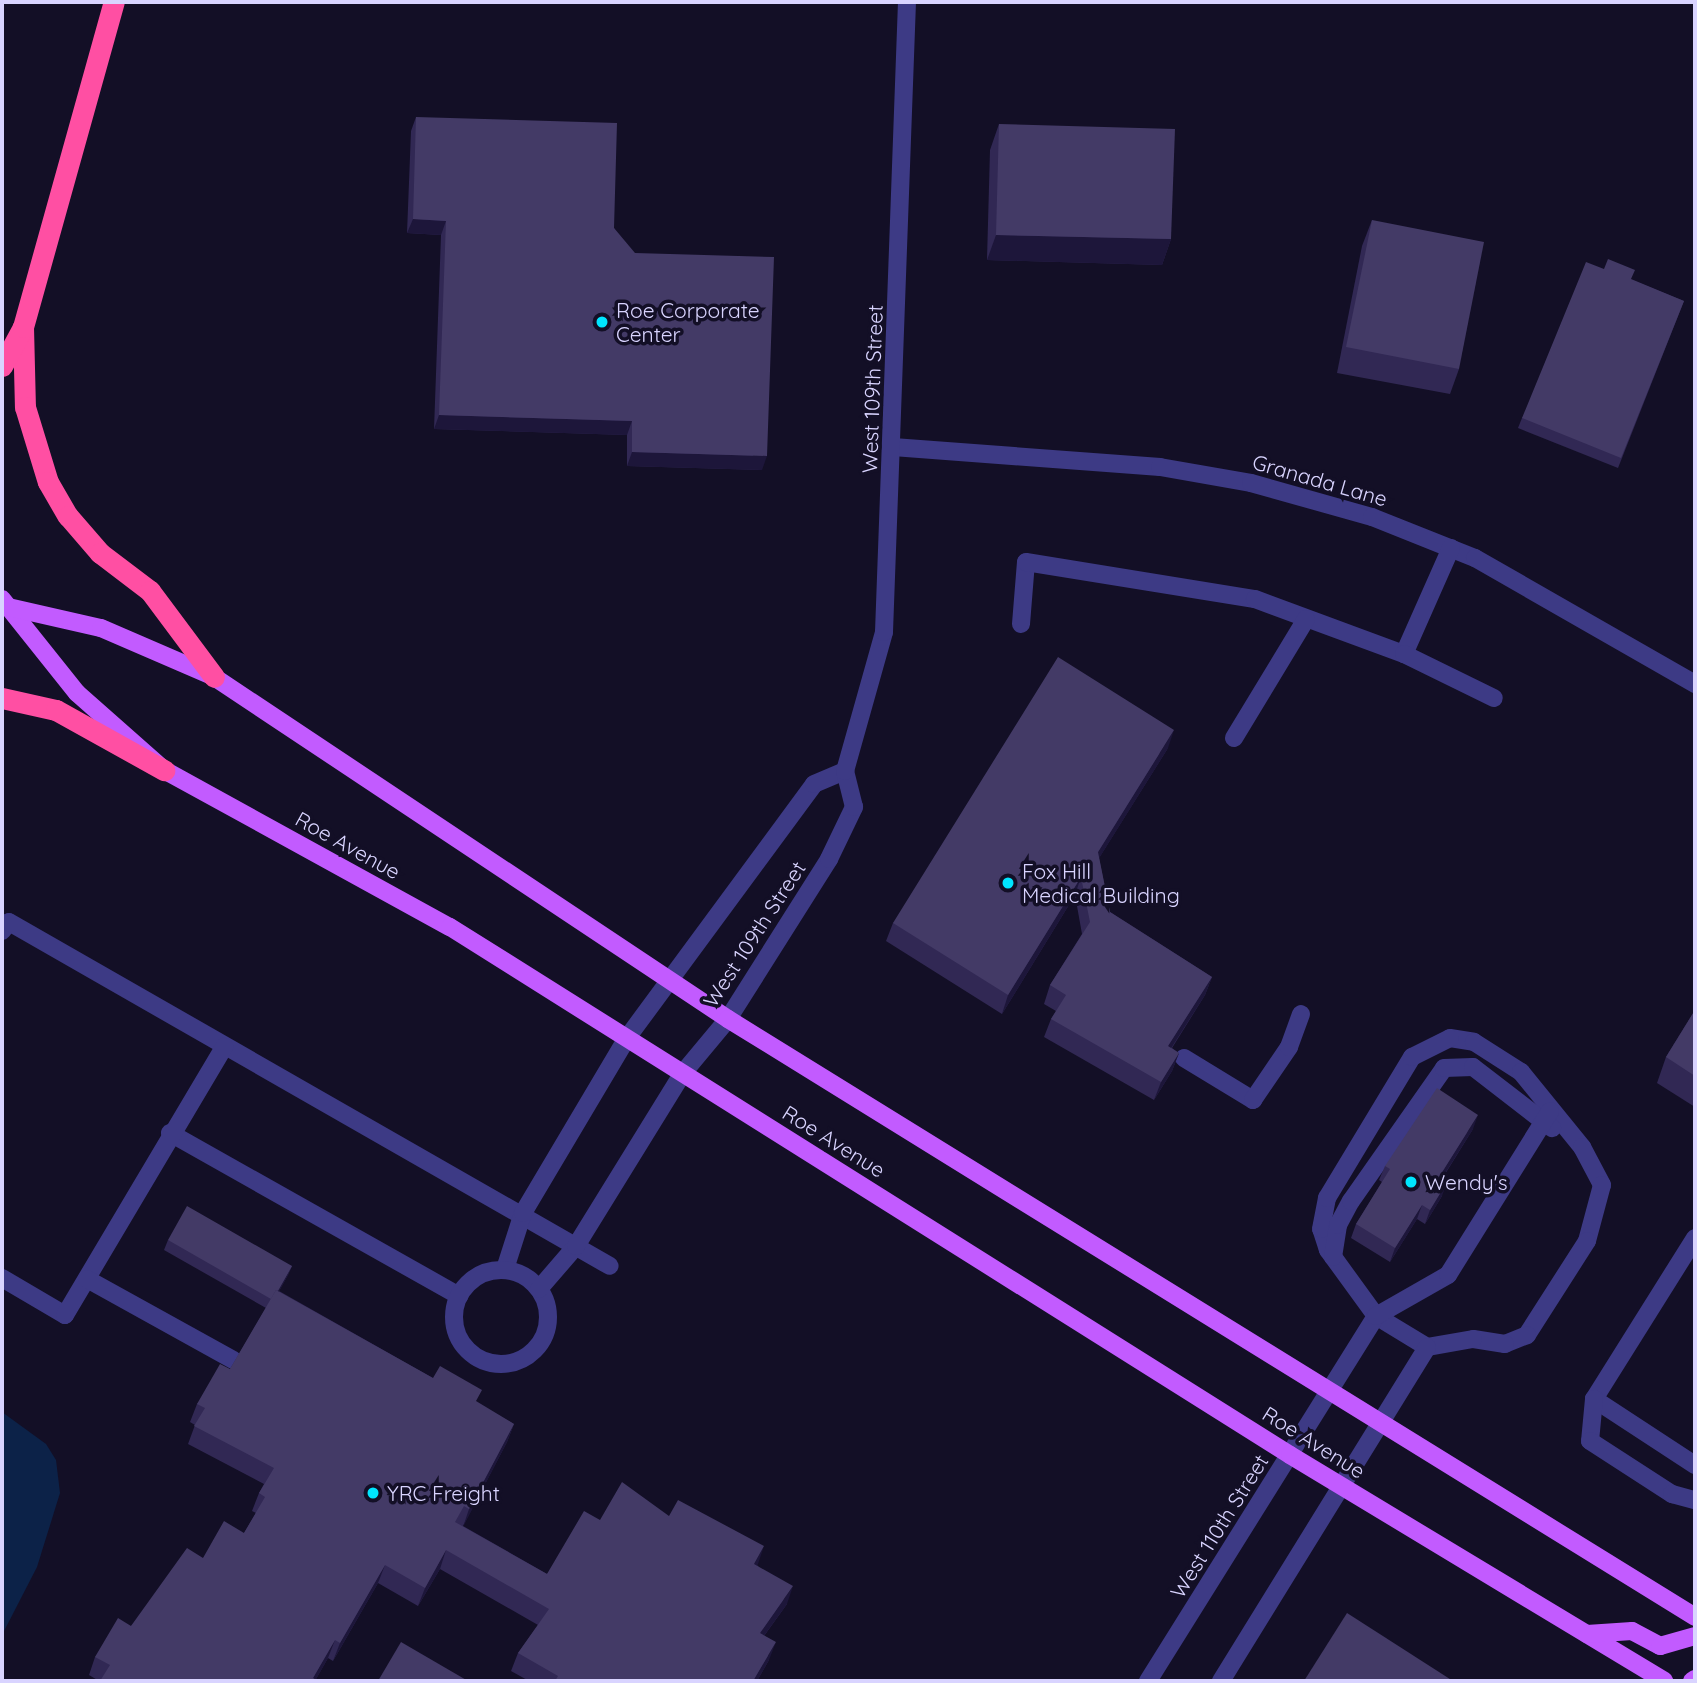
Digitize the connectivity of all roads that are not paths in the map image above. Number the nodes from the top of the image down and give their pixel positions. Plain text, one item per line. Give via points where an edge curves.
1 (114, 2) edge
2 (907, 2) edge
3 (23, 327) junction
4 (2, 366) edge
5 (893, 447) junction
6 (1451, 548) junction
7 (4, 604) edge
8 (1306, 619) junction
9 (1021, 624) dead end
10 (1404, 654) junction
11 (214, 677) junction
12 (1695, 684) edge
13 (2, 698) edge
14 (1494, 698) dead end
15 (1234, 738) dead end
16 (164, 770) junction
17 (845, 771) junction
18 (2, 931) edge
19 (671, 982) junction
20 (1301, 1014) dead end
21 (728, 1019) junction
22 (627, 1038) junction
23 (224, 1047) junction
24 (1184, 1058) edge
25 (683, 1073) junction
26 (1547, 1116) junction
27 (170, 1133) junction
28 (523, 1213) junction
29 (1695, 1238) edge
30 (576, 1245) junction
31 (1333, 1258) junction
32 (610, 1266) dead end
33 (505, 1269) junction
34 (2, 1278) edge
35 (87, 1279) junction
36 (539, 1289) junction
37 (459, 1296) junction
38 (1376, 1316) junction
39 (1427, 1347) junction
40 (233, 1360) edge
41 (1328, 1395) junction
42 (1594, 1399) junction
43 (1380, 1426) junction
44 (1290, 1455) junction
45 (1695, 1465) edge
46 (1341, 1485) junction
47 (1695, 1500) edge
48 (1695, 1617) edge
49 (1587, 1634) junction
50 (1695, 1636) edge
51 (1148, 1681) edge
52 (1221, 1681) edge
53 (1664, 1681) edge

1 - 3 highway
2 - 5 street, West 109th Street
3 - 4 highway
3 - 11 highway via 25,407 48,482 68,516 100,553 150,591
5 - 6 street, Granada Lane via 1102,459 1251,483 1371,517
5 - 17 street, West 109th Street via 884,632
6 - 10 street
6 - 12 street, Granada Lane via 1564,605
7 - 11 main road, Roe Avenue via 114,632
7 - 16 main road, Roe Avenue via 77,693
8 - 9 street via 1255,599 1026,562
8 - 10 street
8 - 15 street
10 - 14 street
11 - 19 main road, Roe Avenue
13 - 16 highway via 56,710
16 - 22 main road, Roe Avenue via 450,927
17 - 19 street, West 109th Street via 814,784
17 - 21 street, West 109th Street via 854,807 829,859
18 - 23 street via 9,922
19 - 21 main road, Roe Avenue
19 - 22 street, West 109th Street
20 - 24 street via 1289,1047 1253,1100
21 - 25 street, West 109th Street
21 - 41 main road, Roe Avenue
22 - 25 main road, Roe Avenue
22 - 28 street, West 109th Street
23 - 27 street
23 - 28 street
25 - 30 street, West 109th Street
25 - 44 main road, Roe Avenue
26 - 31 street via 1473,1068 1444,1068 1351,1201 1338,1225
26 - 31 street via 1521,1072 1474,1042 1450,1038 1429,1045 1412,1058 1327,1198 1321,1229
26 - 38 street via 1448,1275
26 - 39 street via 1594,1167 1602,1185 1587,1241 1527,1335 1505,1344 1473,1339
27 - 35 street
27 - 37 street
28 - 30 street
28 - 33 street, West 109th Street
29 - 42 street
30 - 32 street
30 - 36 street, West 109th Street
31 - 38 street
33 - 36 street
33 - 37 street via 475,1277
34 - 35 street via 65,1315
35 - 40 street
36 - 37 street via 548,1309 543,1339 520,1361 505,1365 474,1357 463,1346 453,1316
38 - 39 street
38 - 41 street, West 110th Street
39 - 43 street
41 - 43 main road, Roe Avenue
41 - 44 street, West 110th Street
42 - 45 street
42 - 47 street via 1590,1441 1672,1494
43 - 46 street
43 - 48 main road, Roe Avenue
44 - 46 main road, Roe Avenue
44 - 51 street, West 110th Street
46 - 49 main road, Roe Avenue
46 - 52 street
49 - 50 main road via 1632,1631 1660,1646
49 - 53 main road, Roe Avenue

